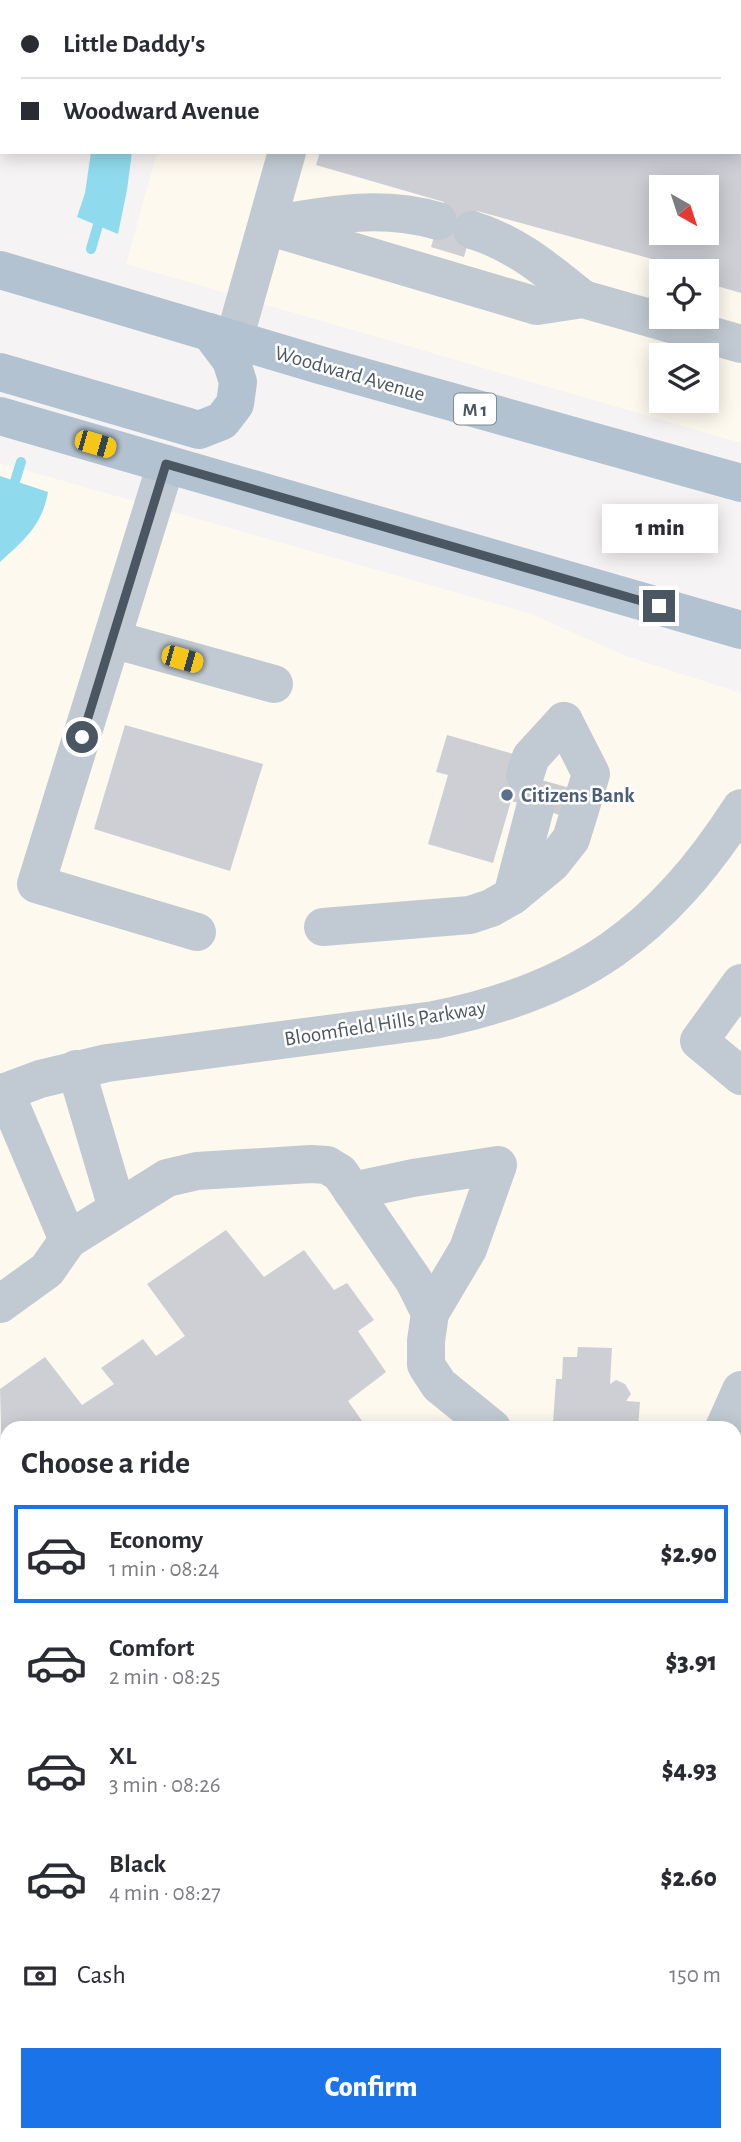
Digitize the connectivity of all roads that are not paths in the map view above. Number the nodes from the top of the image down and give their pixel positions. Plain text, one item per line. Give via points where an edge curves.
1 (286, 154) edge
2 (267, 226) junction
3 (0, 270) edge
4 (583, 299) junction
5 (222, 336) junction
6 (741, 344) edge
7 (0, 372) edge
8 (0, 416) edge
9 (166, 464) junction
10 (741, 483) edge
11 (741, 630) edge
12 (112, 639) junction
13 (274, 684) dead end
14 (741, 808) edge
15 (512, 896) junction
16 (323, 927) dead end
17 (197, 932) dead end
18 (741, 983) edge
19 (76, 1069) junction
20 (741, 1076) edge
21 (2, 1093) edge
22 (352, 1191) junction
23 (117, 1208) junction
24 (68, 1240) junction
25 (0, 1304) edge
26 (430, 1313) junction
27 (741, 1391) edge
28 (483, 1421) edge
29 (727, 1421) edge

1 - 2 street
2 - 4 street via 537,306
2 - 4 street via 341,213 411,213 517,248
2 - 5 street
3 - 5 main road, Woodward Avenue / M 1
4 - 6 street
5 - 7 main road via 238,382 235,404 222,421 199,430
5 - 10 main road, Woodward Avenue / M 1
8 - 9 main road
9 - 11 main road
9 - 12 street
12 - 13 street
12 - 17 street via 36,884
14 - 19 street, Bloomfield Hills Parkway via 699,867 656,915 600,958 543,989 433,1020
15 - 15 street via 539,794 567,767 564,721 591,774 571,839 552,863
15 - 16 street via 470,915
18 - 20 street via 699,1041
19 - 21 street, Bloomfield Hills Parkway
19 - 23 street
21 - 24 street
22 - 23 street via 340,1173 327,1165 197,1171 167,1178
22 - 26 street via 414,1281
22 - 26 street via 498,1165 468,1250
23 - 24 street
24 - 25 street via 47,1270
26 - 28 street via 426,1365 439,1385
27 - 29 street

